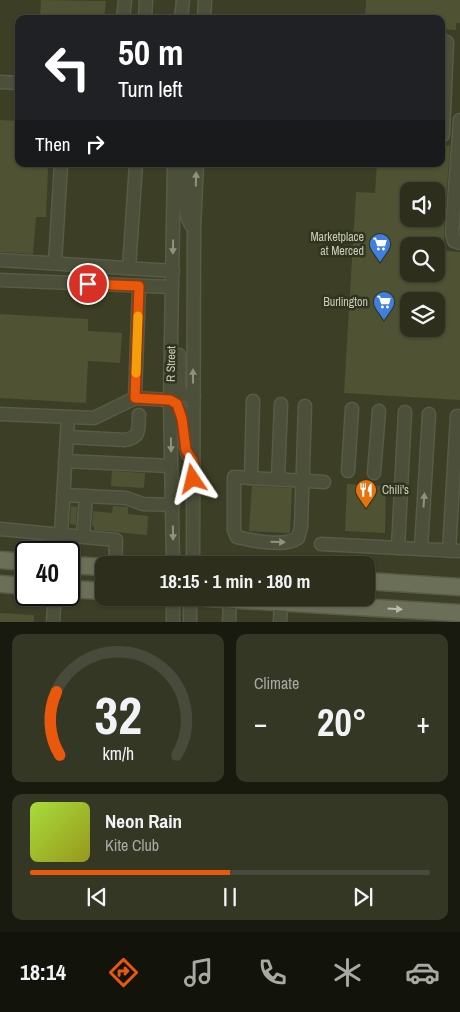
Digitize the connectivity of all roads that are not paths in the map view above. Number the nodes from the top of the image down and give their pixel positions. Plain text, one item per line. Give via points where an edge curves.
1 (124, 0) edge
2 (146, 0) edge
3 (182, 0) edge
4 (205, 0) edge
5 (123, 15) edge
6 (145, 15) edge
7 (181, 15) edge
8 (204, 15) edge
9 (460, 38) edge
10 (445, 42) edge
11 (0, 82) edge
12 (15, 83) edge
13 (460, 120) edge
14 (459, 136) edge
15 (61, 167) edge
16 (136, 167) edge
17 (174, 167) edge
18 (186, 167) edge
19 (196, 167) edge
20 (194, 229) junction
21 (460, 243) edge
22 (0, 260) edge
23 (55, 263) junction
24 (130, 268) junction
25 (173, 271) junction
26 (0, 280) edge
27 (139, 286) junction
28 (172, 287) junction
29 (172, 301) junction
30 (135, 398) junction
31 (194, 398) junction
32 (170, 400) junction
33 (253, 401) dead end
34 (281, 404) dead end
35 (305, 406) dead end
36 (352, 409) dead end
37 (379, 411) dead end
38 (405, 412) dead end
39 (0, 414) edge
40 (430, 414) dead end
41 (139, 415) dead end
42 (457, 416) dead end
43 (68, 417) junction
44 (66, 437) junction
45 (65, 461) junction
46 (193, 461) junction
47 (171, 466) junction
48 (348, 471) dead end
49 (374, 473) dead end
50 (251, 478) junction
51 (278, 479) junction
52 (303, 481) junction
53 (324, 482) dead end
54 (63, 495) junction
55 (86, 496) junction
56 (172, 504) junction
57 (0, 529) edge
58 (61, 534) junction
59 (83, 536) junction
60 (61, 541) edge
61 (321, 544) dead end
62 (398, 548) junction
63 (421, 549) junction
64 (454, 551) edge
65 (115, 556) edge
66 (173, 556) edge
67 (193, 556) edge
68 (0, 560) edge
69 (15, 561) edge
70 (80, 566) edge
71 (95, 566) edge
72 (375, 582) edge
73 (0, 584) edge
74 (15, 585) edge
75 (460, 587) edge
76 (80, 590) edge
77 (95, 590) edge
78 (55, 606) edge
79 (173, 606) edge
80 (190, 606) edge
81 (230, 606) edge
82 (282, 606) edge
83 (341, 606) edge
84 (460, 614) edge
85 (56, 621) edge
86 (173, 622) edge
87 (190, 622) edge
88 (229, 622) edge
89 (280, 622) edge

1 - 5 street
2 - 6 street
3 - 7 street
4 - 8 street
9 - 10 street
11 - 12 street
13 - 14 street
14 - 21 street via 452,233 454,241
15 - 23 street
16 - 24 street
17 -> 25 street, R Street
18 - 20 street via 187,217
20 -> 19 street, R Street
31 -> 20 street, R Street
22 - 23 street
23 - 24 street
24 - 25 street
25 - 28 street, R Street
26 - 27 street
27 - 28 street
27 - 30 street
28 - 29 street, R Street
29 - 31 street via 179,315 179,386 182,394
29 - 32 street, R Street
30 - 32 street
30 - 43 street via 94,418
31 - 46 street, R Street
32 - 46 street via 181,411 186,450
32 -> 47 street, R Street
33 - 50 street
34 - 51 street
35 - 52 street
36 - 48 street
37 - 49 street
38 - 62 street
39 - 43 street
63 -> 40 street
41 - 44 street via 138,433 133,438
42 - 64 street
43 - 44 street
44 - 45 street
45 - 47 street
45 - 54 street
46 - 67 street, R Street
47 - 56 street, R Street
50 - 51 street
50 -> 52 street via 234,477 234,530 238,536 254,541 293,542 298,538
51 - 52 street
52 - 53 street
54 - 55 street
54 - 58 street
55 - 56 street via 126,498 143,504
55 - 59 street
56 -> 66 street, R Street
57 - 58 street
58 - 59 street
58 - 60 street
59 - 65 street via 116,540
61 - 62 street
62 - 63 street
63 - 64 street
68 - 69 main road
70 - 71 main road
72 - 75 main road
73 - 74 main road
76 - 77 main road
78 - 85 street
79 - 86 street
80 - 87 street
81 - 88 street
82 - 89 street
83 -> 84 main road

